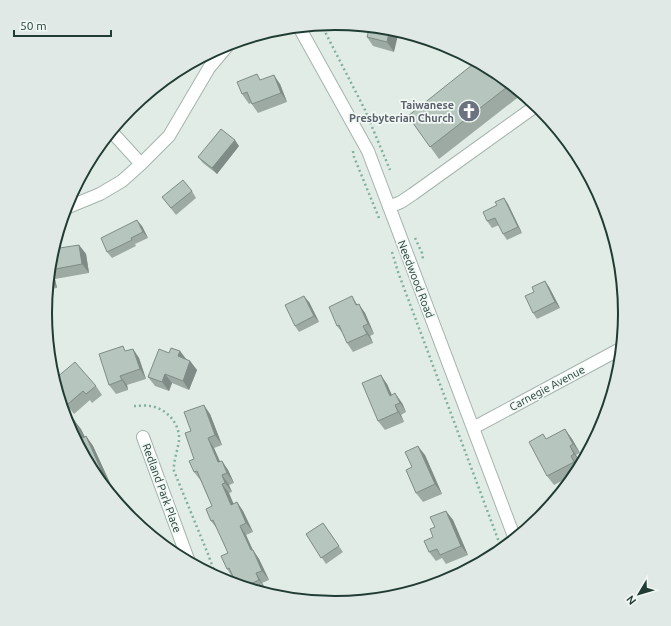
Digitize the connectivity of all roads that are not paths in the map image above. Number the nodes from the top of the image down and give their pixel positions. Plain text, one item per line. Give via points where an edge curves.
1 (302, 32) edge
2 (220, 55) edge
3 (532, 109) edge
4 (115, 136) edge
5 (141, 164) junction
6 (74, 205) edge
7 (389, 207) junction
8 (616, 351) edge
9 (473, 428) junction
10 (143, 437) dead end
11 (513, 534) edge
12 (186, 553) edge

1 - 7 street, Needwood Road via 368,151
2 - 5 street via 209,68 169,136
3 - 7 street via 413,194
4 - 5 street
5 - 6 street via 122,181
7 - 9 street, Needwood Road
8 - 9 street, Carnegie Avenue
9 - 11 street, Needwood Road
10 - 12 street, Redland Park Place

